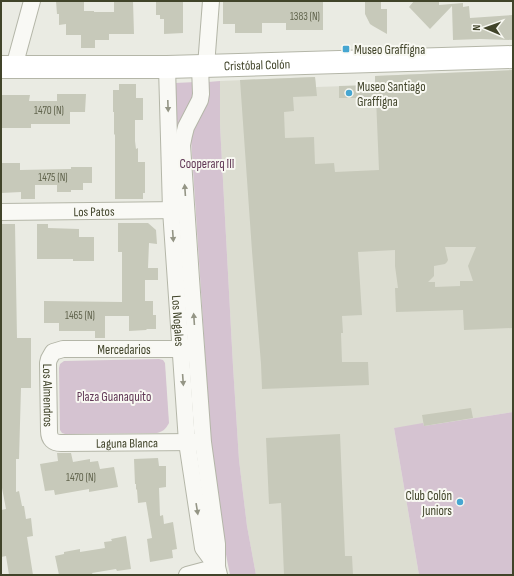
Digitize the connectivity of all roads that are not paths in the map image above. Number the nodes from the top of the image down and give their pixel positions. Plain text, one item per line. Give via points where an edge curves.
1 (32, 1) edge
2 (211, 1) edge
3 (513, 57) edge
4 (203, 66) junction
5 (8, 67) edge
6 (167, 67) junction
7 (171, 210) junction
8 (187, 210) junction
9 (1, 212) edge
10 (188, 349) junction
11 (53, 352) joint
12 (51, 440) joint
13 (187, 442) junction
14 (203, 442) junction
15 (218, 571) edge
16 (187, 575) edge

1 - 5 street
2 - 4 street, Los Nogales
3 - 4 street, Cristóbal Colón
4 - 6 street, Cristóbal Colón
8 -> 4 street, Los Nogales via 182,145 186,128 200,100
5 - 6 street, Cristóbal Colón
6 -> 7 street, Los Nogales
7 - 8 street, Los Patos
7 - 9 street, Los Patos
7 -> 10 street, Los Nogales
10 -> 8 street, Los Nogales
10 - 11 street, Mercedarios via 63,349
10 -> 13 street, Los Nogales
10 - 14 street, Los Nogales
11 - 12 street, Los Almendros via 48,363
12 - 13 street, Laguna Blanca via 57,443
13 - 14 street, Laguna Blanca
13 -> 15 street, Los Nogales via 202,548
14 - 15 street, Los Nogales via 218,544
15 - 16 street

